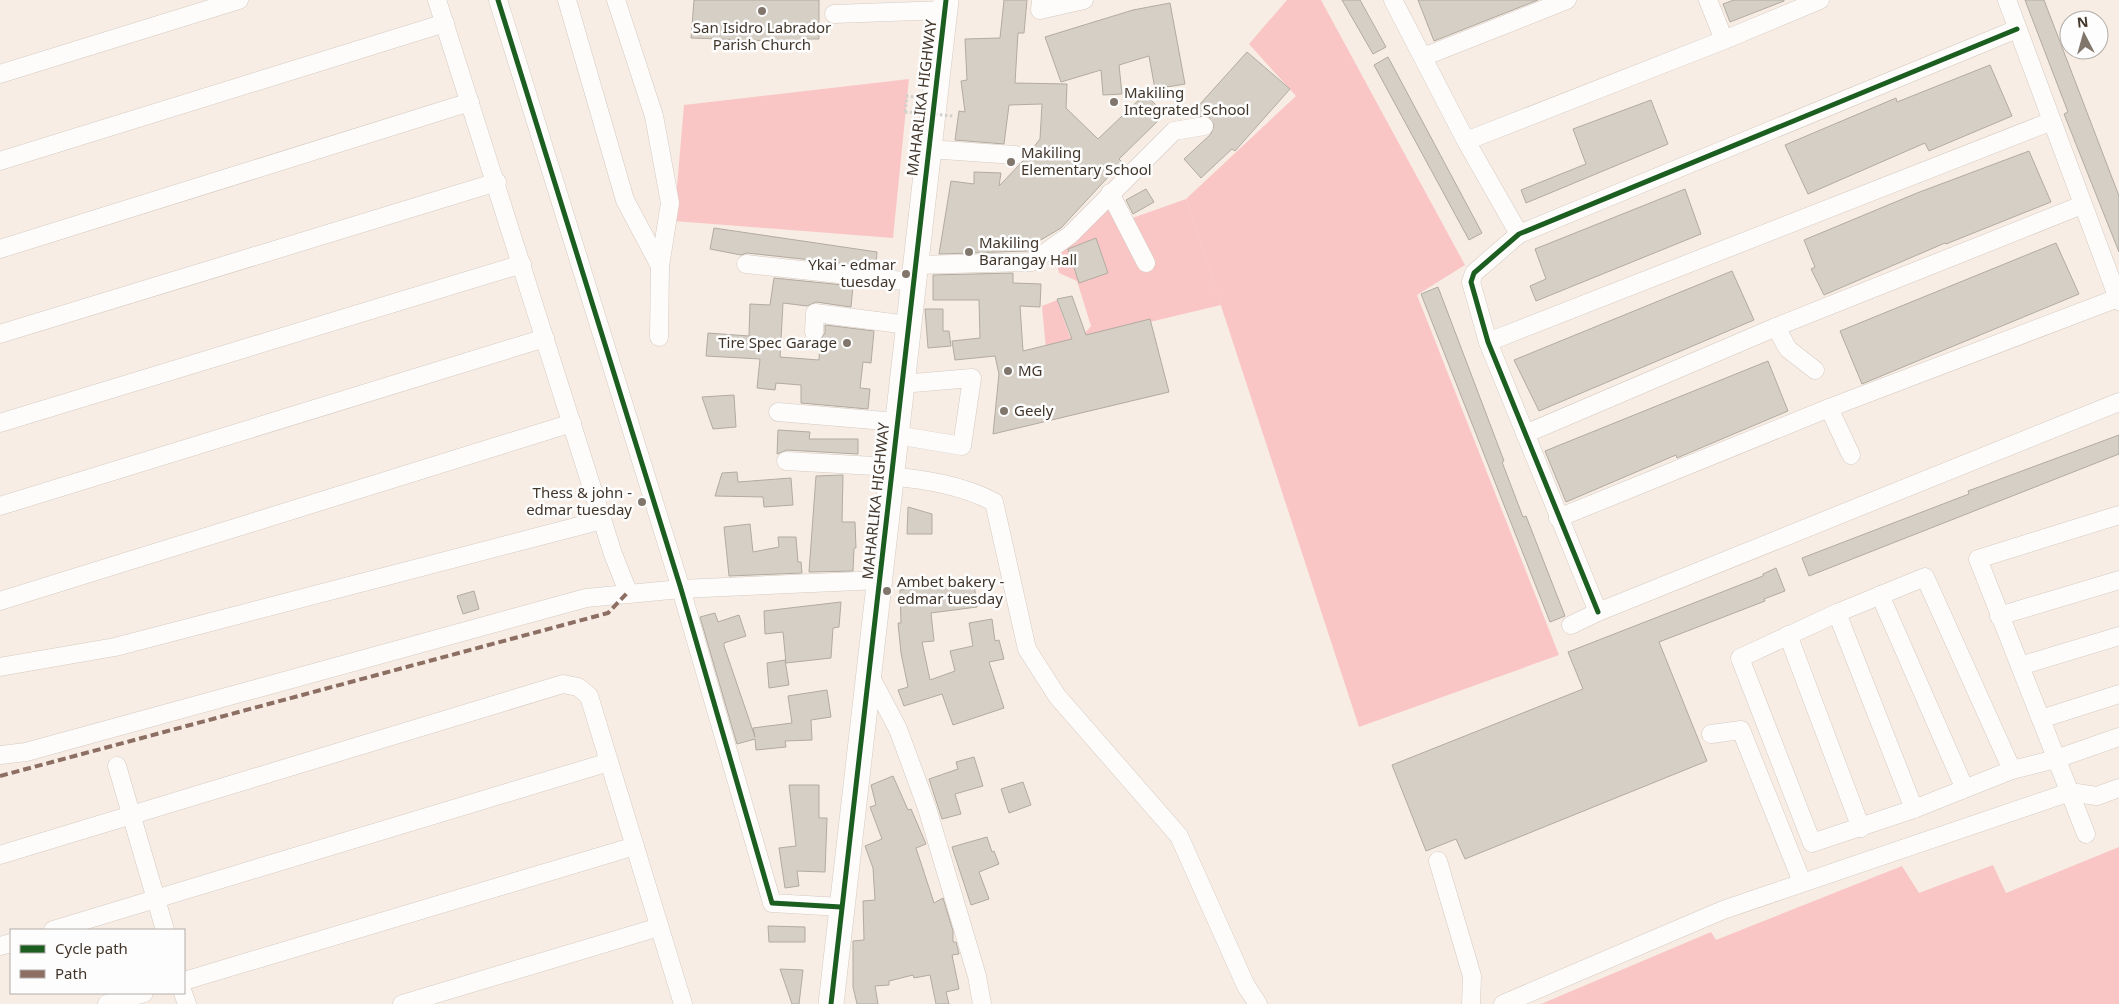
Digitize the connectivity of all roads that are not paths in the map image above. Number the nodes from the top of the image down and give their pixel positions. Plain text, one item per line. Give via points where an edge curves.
1 (239, 0) edge
2 (438, 0) edge
3 (498, 0) edge
4 (567, 0) edge
5 (616, 0) edge
6 (1041, 0) edge
7 (1084, 0) edge
8 (1394, 0) edge
9 (1568, 0) edge
10 (1708, 0) edge
11 (1820, 0) edge
12 (2007, 0) edge
13 (945, 5) edge
14 (834, 14) dead end
15 (445, 23) junction
16 (2017, 29) junction
17 (1724, 40) junction
18 (1423, 57) junction
19 (0, 74) edge
20 (470, 102) junction
21 (2052, 121) junction
22 (1204, 126) dead end
23 (1466, 141) junction
24 (928, 149) junction
25 (1015, 155) dead end
26 (0, 161) edge
27 (496, 182) junction
28 (1110, 193) junction
29 (2082, 204) junction
30 (1519, 234) junction
31 (0, 248) edge
32 (1146, 263) dead end
33 (522, 264) junction
34 (746, 264) dead end
35 (660, 266) junction
36 (914, 274) junction
37 (2118, 299) edge
38 (908, 325) junction
39 (1776, 327) junction
40 (814, 332) dead end
41 (0, 334) edge
42 (659, 337) dead end
43 (545, 338) junction
44 (1488, 342) junction
45 (1815, 370) dead end
46 (901, 384) junction
47 (2119, 402) edge
48 (1830, 408) junction
49 (778, 412) dead end
50 (0, 423) edge
51 (572, 423) junction
52 (896, 428) junction
53 (1525, 434) junction
54 (1851, 455) dead end
55 (786, 462) dead end
56 (892, 472) junction
57 (0, 506) edge
58 (2119, 515) edge
59 (1558, 518) junction
60 (602, 520) junction
61 (880, 580) junction
62 (2119, 580) edge
63 (681, 589) junction
64 (628, 592) junction
65 (1880, 595) junction
66 (0, 601) edge
67 (1598, 612) junction
68 (1837, 613) junction
69 (1999, 616) junction
70 (1572, 625) dead end
71 (1788, 634) junction
72 (2119, 636) edge
73 (2020, 666) junction
74 (0, 667) edge
75 (868, 674) junction
76 (2119, 694) edge
77 (2041, 719) junction
78 (1711, 734) dead end
79 (2119, 737) edge
80 (0, 755) edge
81 (2056, 759) junction
82 (609, 762) junction
83 (117, 766) dead end
84 (2012, 770) junction
85 (1964, 787) junction
86 (2119, 788) edge
87 (2070, 792) junction
88 (1914, 809) junction
89 (131, 815) junction
90 (1861, 828) junction
91 (2086, 834) dead end
92 (635, 846) junction
93 (0, 855) edge
94 (1438, 861) dead end
95 (1802, 882) junction
96 (156, 899) junction
97 (841, 907) junction
98 (660, 927) junction
99 (55, 929) edge
100 (165, 929) edge
101 (185, 981) edge
102 (141, 994) edge
103 (107, 1004) edge
104 (402, 1004) edge
105 (683, 1004) edge
106 (831, 1004) edge
107 (982, 1004) edge
108 (1258, 1004) edge
109 (1470, 1004) edge
110 (1503, 1004) edge

1 - 19 street
2 - 15 street
3 - 63 street
4 - 35 street via 625,200
5 - 35 street via 654,116 670,203
6 - 7 street via 1040,10
8 - 18 street
9 - 18 street
10 - 17 street
11 - 17 street
12 - 16 street
13 - 14 street
13 - 24 highway, MAHARLIKA HIGHWAY
15 - 20 street
15 - 26 street
16 - 21 street
16 - 30 street
17 - 23 street
18 - 23 street
20 - 27 street
20 - 31 street
21 - 29 street
21 - 44 street
22 - 28 street via 1174,131
23 - 30 street
24 - 25 street
24 - 36 highway, MAHARLIKA HIGHWAY
27 - 33 street
27 - 41 street
28 - 32 street
28 - 36 street via 1070,235 1032,262
29 - 37 street
29 - 39 street
30 - 44 street via 1474,273 1471,282
33 - 43 street
33 - 50 street
34 - 36 street
35 - 42 street
36 - 38 highway, MAHARLIKA HIGHWAY
37 - 48 street
38 - 40 street via 815,312
38 - 46 highway, MAHARLIKA HIGHWAY
39 - 45 street via 1788,349
39 - 53 street
43 - 51 street
43 - 57 street
44 - 53 street
46 - 52 highway, MAHARLIKA HIGHWAY
46 - 52 street via 972,378 962,446
47 - 67 street
48 - 54 street
48 - 59 street
49 - 52 street
51 - 60 street
51 - 66 street
52 - 56 highway, MAHARLIKA HIGHWAY
53 - 59 street
55 - 56 street
56 - 61 highway, MAHARLIKA HIGHWAY
56 - 108 street via 974,491 994,502 1027,649 1057,696 1179,836 1246,986
58 - 69 street via 1978,559
59 - 67 street
60 - 64 street
60 - 74 street via 115,647
61 - 63 street
61 - 75 highway, MAHARLIKA HIGHWAY
62 - 69 street
63 - 64 street
63 - 97 street via 772,903
64 - 80 street via 586,598 26,752
65 - 68 street
65 - 84 street via 1925,577
65 - 85 street
67 - 70 street
68 - 71 street
68 - 88 street
69 - 73 street
71 - 90 street
71 - 90 street via 1740,658 1812,843
72 - 73 street
73 - 77 street
75 - 97 highway, MAHARLIKA HIGHWAY
75 - 107 street via 898,730 928,808 977,976
76 - 77 street
77 - 81 street
78 - 95 street via 1741,730
79 - 81 street
81 - 84 street
81 - 87 street
82 - 89 street via 589,696 578,687 563,684
82 - 92 street
82 - 96 street
83 - 89 street
84 - 85 street
85 - 88 street
86 - 87 street via 2097,796
87 - 91 street
87 - 95 street
88 - 90 street
89 - 93 street
89 - 96 street
92 - 98 street
92 - 101 street
94 - 109 street via 1472,976
95 - 110 street via 1723,910
96 - 99 street
96 - 100 street
97 - 106 highway, MAHARLIKA HIGHWAY
98 - 104 street
98 - 105 street
102 - 103 street

